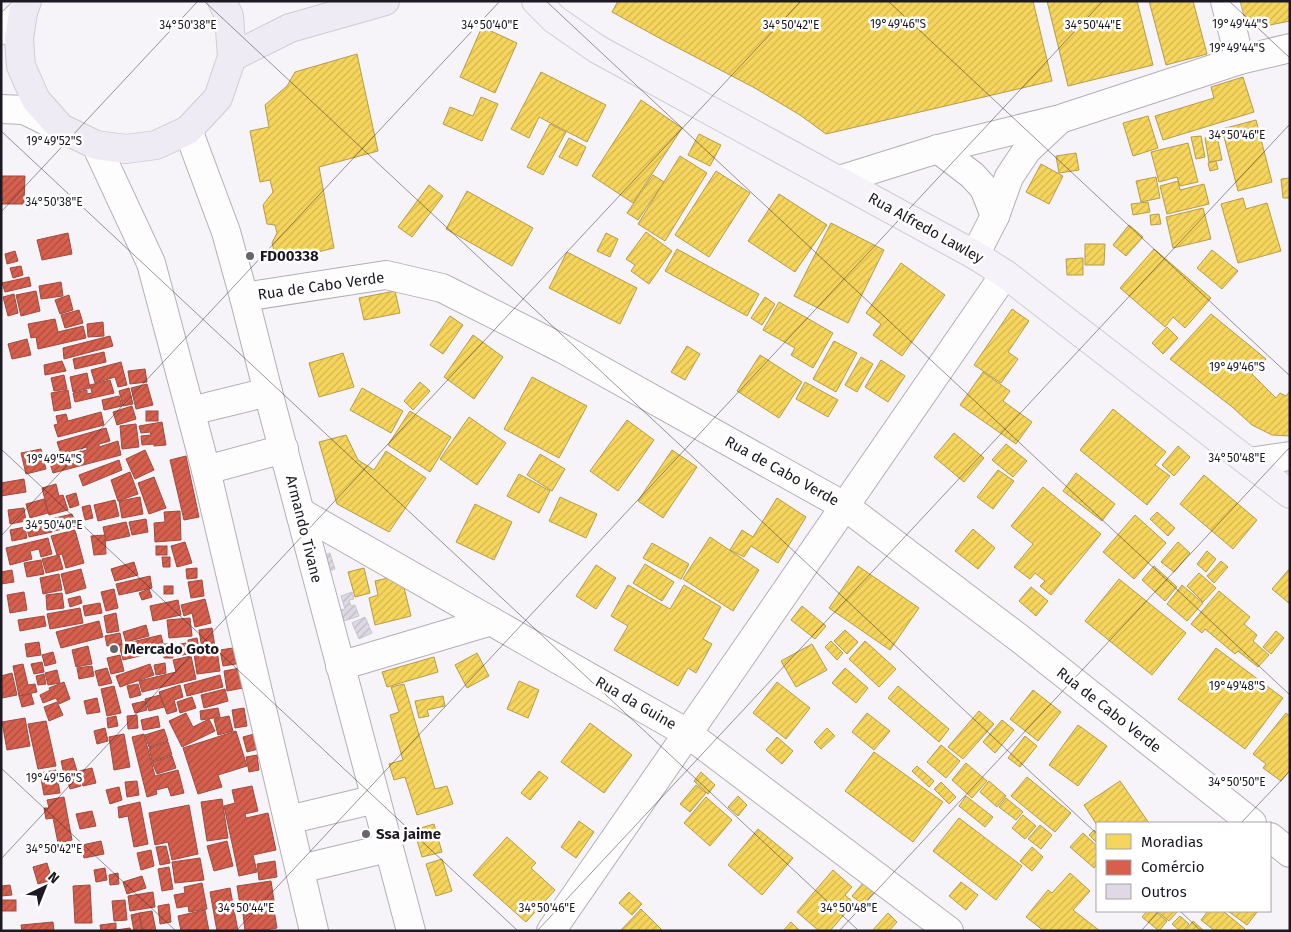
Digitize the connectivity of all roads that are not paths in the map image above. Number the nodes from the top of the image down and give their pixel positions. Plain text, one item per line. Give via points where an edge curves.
1 (222, 1) edge
2 (385, 1) edge
3 (536, 1) edge
4 (1225, 1) edge
5 (25, 7) edge
6 (1, 30) edge
7 (1290, 48) edge
8 (232, 57) junction
9 (1240, 60) junction
10 (1, 109) edge
11 (1060, 119) junction
12 (61, 128) junction
13 (188, 130) junction
14 (96, 145) junction
15 (938, 150) junction
16 (839, 180) junction
17 (995, 216) junction
18 (975, 255) junction
19 (1005, 274) junction
20 (244, 297) junction
21 (268, 392) junction
22 (191, 411) junction
23 (284, 449) junction
24 (1290, 456) edge
25 (1250, 462) junction
26 (206, 470) junction
27 (1290, 494) edge
28 (846, 507) junction
29 (300, 512) junction
30 (491, 621) junction
31 (340, 666) junction
32 (687, 733) junction
33 (376, 799) junction
34 (288, 820) junction
35 (1251, 822) edge
36 (1271, 839) edge
37 (388, 848) junction
38 (1290, 853) edge
39 (300, 869) junction
40 (314, 931) edge
41 (411, 931) edge
42 (551, 931) edge
43 (950, 931) edge

1 - 8 highway via 230,16
2 - 8 highway via 290,28
3 - 16 main road, Rua Alfredo Lawley via 554,19 597,49
4 - 9 street
5 - 6 street
5 - 12 highway via 19,39 21,66 36,100
7 - 9 street
8 - 13 highway via 218,98
9 - 11 street
10 - 12 street via 24,110
11 - 15 street
11 - 17 street via 1027,150 1009,176
12 - 14 highway
13 - 14 highway via 156,145 126,150
13 - 20 street, Armando Tivane via 226,232
14 - 22 street via 151,262
15 - 16 street
15 - 17 street via 972,174 984,188
16 - 18 main road, Rua Alfredo Lawley
17 - 18 street
18 - 19 main road, Rua Alfredo Lawley
19 - 25 main road, Rua Alfredo Lawley
19 - 28 street
20 - 21 street, Armando Tivane
20 - 28 street, Rua de Cabo Verde via 386,275 442,288 563,349
21 - 22 street
21 - 23 street, Armando Tivane
22 - 26 street
23 - 26 street
23 - 29 street, Armando Tivane
24 - 25 street
25 - 27 main road, Rua Alfredo Lawley
26 - 34 street
28 - 32 street
28 - 35 street, Rua de Cabo Verde via 1019,638
29 - 30 street, Rua da Guine
29 - 31 street, Armando Tivane
30 - 31 street
30 - 32 street, Rua da Guine
31 - 33 street, Armando Tivane
32 - 42 street
32 - 43 street, Rua da Guine
33 - 34 street
33 - 37 street, Armando Tivane
34 - 39 street
36 - 38 street
37 - 39 street
37 - 41 street, Armando Tivane
39 - 40 street

